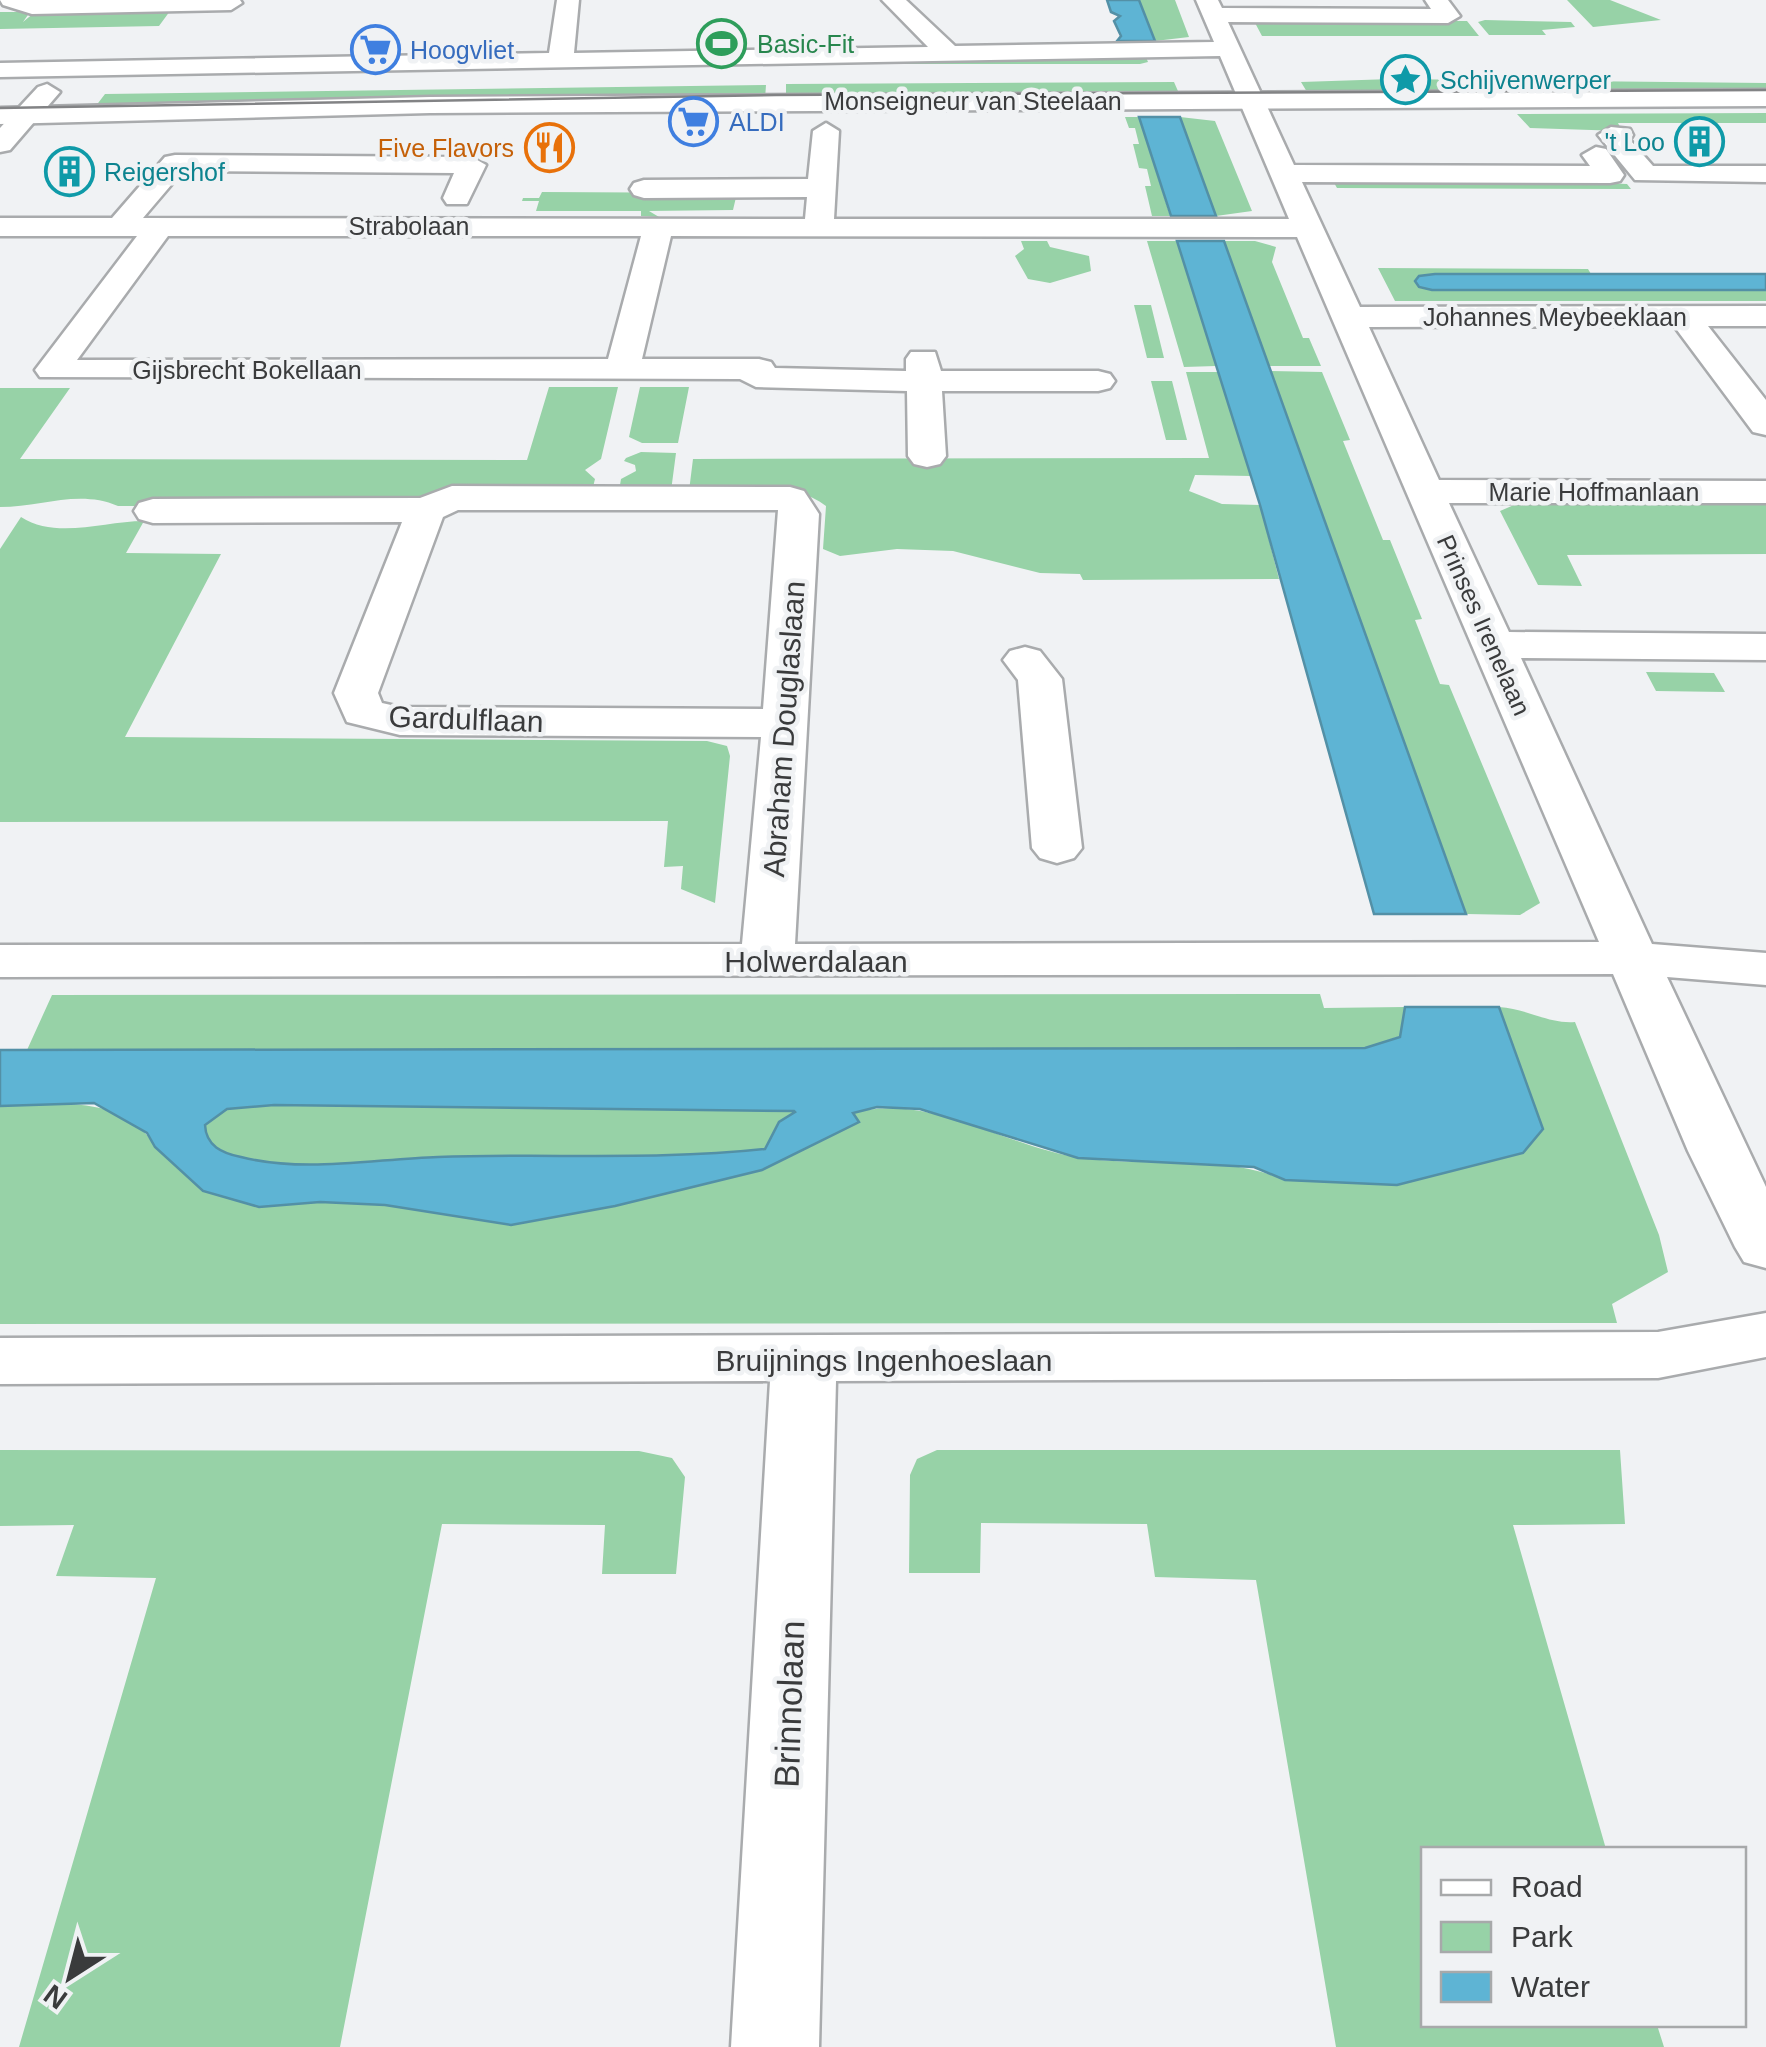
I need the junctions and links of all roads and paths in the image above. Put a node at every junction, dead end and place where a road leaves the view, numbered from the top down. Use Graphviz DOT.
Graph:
graph roads {
  1 [pos="11,0"];
  2 [pos="568,0"];
  3 [pos="894,0"];
  4 [pos="1436,0"];
  5 [pos="232,2"];
  6 [pos="1210,8"];
  7 [pos="1229,49"];
  8 [pos="946,51"];
  9 [pos="562,58"];
  10 [pos="194,66"];
  11 [pos="0,70"];
  12 [pos="1766,76"];
  13 [pos="1245,89"];
  14 [pos="47,92"];
  15 [pos="0,93"];
  16 [pos="1766,98"];
  17 [pos="0,116"];
  18 [pos="30,116"];
  19 [pos="826,131"];
  20 [pos="1620,135"];
  21 [pos="0,144"];
  22 [pos="1596,155"];
  23 [pos="1281,173"];
  24 [pos="1766,174"];
  25 [pos="821,188"];
  26 [pos="624,189"];
  27 [pos="457,198"];
  28 [pos="120,226"];
  29 [pos="160,226"];
  30 [pos="0,227"];
  31 [pos="658,227"];
  32 [pos="818,227"];
  33 [pos="1100,228"];
  34 [pos="1305,228"];
  35 [pos="1105,262"];
  36 [pos="1345,316"];
  37 [pos="1683,316"];
  38 [pos="1766,316"];
  39 [pos="623,369"];
  40 [pos="1089,369"];
  41 [pos="923,370"];
  42 [pos="1766,424"];
  43 [pos="927,456"];
  44 [pos="1423,491"];
  45 [pos="1766,492"];
  46 [pos="426,510"];
  47 [pos="153,511"];
  48 [pos="1494,644"];
  49 [pos="1766,647"];
  50 [pos="1025,660"];
  51 [pos="786,723"];
  52 [pos="1057,848"];
  53 [pos="1632,958"];
  54 [pos="0,961"];
  55 [pos="767,961"];
  56 [pos="1766,968"];
  57 [pos="1766,1247"];
  58 [pos="1766,1335"];
  59 [pos="0,1360"];
  60 [pos="804,1360"];
  61 [pos="775,2047"];
  1 -- 5 [label="street"];
  2 -- 9 [label="street"];
  3 -- 8 [label="street"];
  4 -- 6 [label="street"];
  5 -- 10 [label="street"];
  6 -- 7 [label="street, Prinses Irenelaan"];
  7 -- 8 [label="street, Monseigneur van Steelaan"];
  7 -- 13 [label="street, Prinses Irenelaan"];
  8 -- 9 [label="street, Monseigneur van Steelaan"];
  9 -- 10 [label="street, Monseigneur van Steelaan"];
  10 -- 11 [label="street, Monseigneur van Steelaan"];
  12 -- 13 [label="street, Monseigneur van Steelaan"];
  13 -- 14 [label="street, Monseigneur van Steelaan"];
  13 -- 16 [label="street, Monseigneur van Steelaan"];
  13 -- 18 [label="street, Monseigneur van Steelaan"];
  13 -- 23 [label="street, Prinses Irenelaan"];
  14 -- 15 [label="street, Monseigneur van Steelaan"];
  14 -- 18 [label="street"];
  17 -- 18 [label="street, Monseigneur van Steelaan"];
  18 -- 21 [label="street"];
  19 -- 25 [label="street"];
  20 -- 24 [label="street"];
  22 -- 23 [label="street"];
  23 -- 34 [label="street, Prinses Irenelaan"];
  25 -- 26 [label="street"];
  25 -- 32 [label="street"];
  27 -- 28 [label="street"];
  28 -- 29 [label="street, Strabolaan"];
  28 -- 30 [label="street, Strabolaan"];
  29 -- 31 [label="street, Strabolaan"];
  29 -- 39 [label="street, Gijsbrecht Bokellaan"];
  31 -- 32 [label="street, Strabolaan"];
  31 -- 39 [label="street"];
  32 -- 33 [label="street, Strabolaan"];
  33 -- 34 [label="street"];
  33 -- 35 [label="street"];
  34 -- 36 [label="street, Prinses Irenelaan"];
  36 -- 37 [label="street, Johannes Meybeeklaan"];
  36 -- 44 [label="street, Prinses Irenelaan"];
  37 -- 38 [label="street, Johannes Meybeeklaan"];
  37 -- 42 [label="street"];
  39 -- 41 [label="street"];
  40 -- 41 [label="street"];
  41 -- 43 [label="street"];
  44 -- 45 [label="street, Marie Hoffmanlaan"];
  44 -- 48 [label="street, Prinses Irenelaan"];
  46 -- 47 [label="street"];
  46 -- 51 [label="street, Abraham Douglaslaan"];
  46 -- 51 [label="street, Gardulflaan"];
  48 -- 49 [label="street"];
  48 -- 53 [label="street, Prinses Irenelaan"];
  50 -- 52 [label="street"];
  51 -- 55 [label="street, Abraham Douglaslaan"];
  53 -- 55 [label="street, Holwerdalaan"];
  53 -- 56 [label="street, Holwerdalaan"];
  53 -- 57 [label="street, Prinses Irenelaan"];
  54 -- 55 [label="street, Holwerdalaan"];
  58 -- 60 [label="street, Bruijnings Ingenhoeslaan"];
  59 -- 60 [label="street, Bruijnings Ingenhoeslaan"];
  60 -- 61 [label="street, Brinnolaan"];
}
